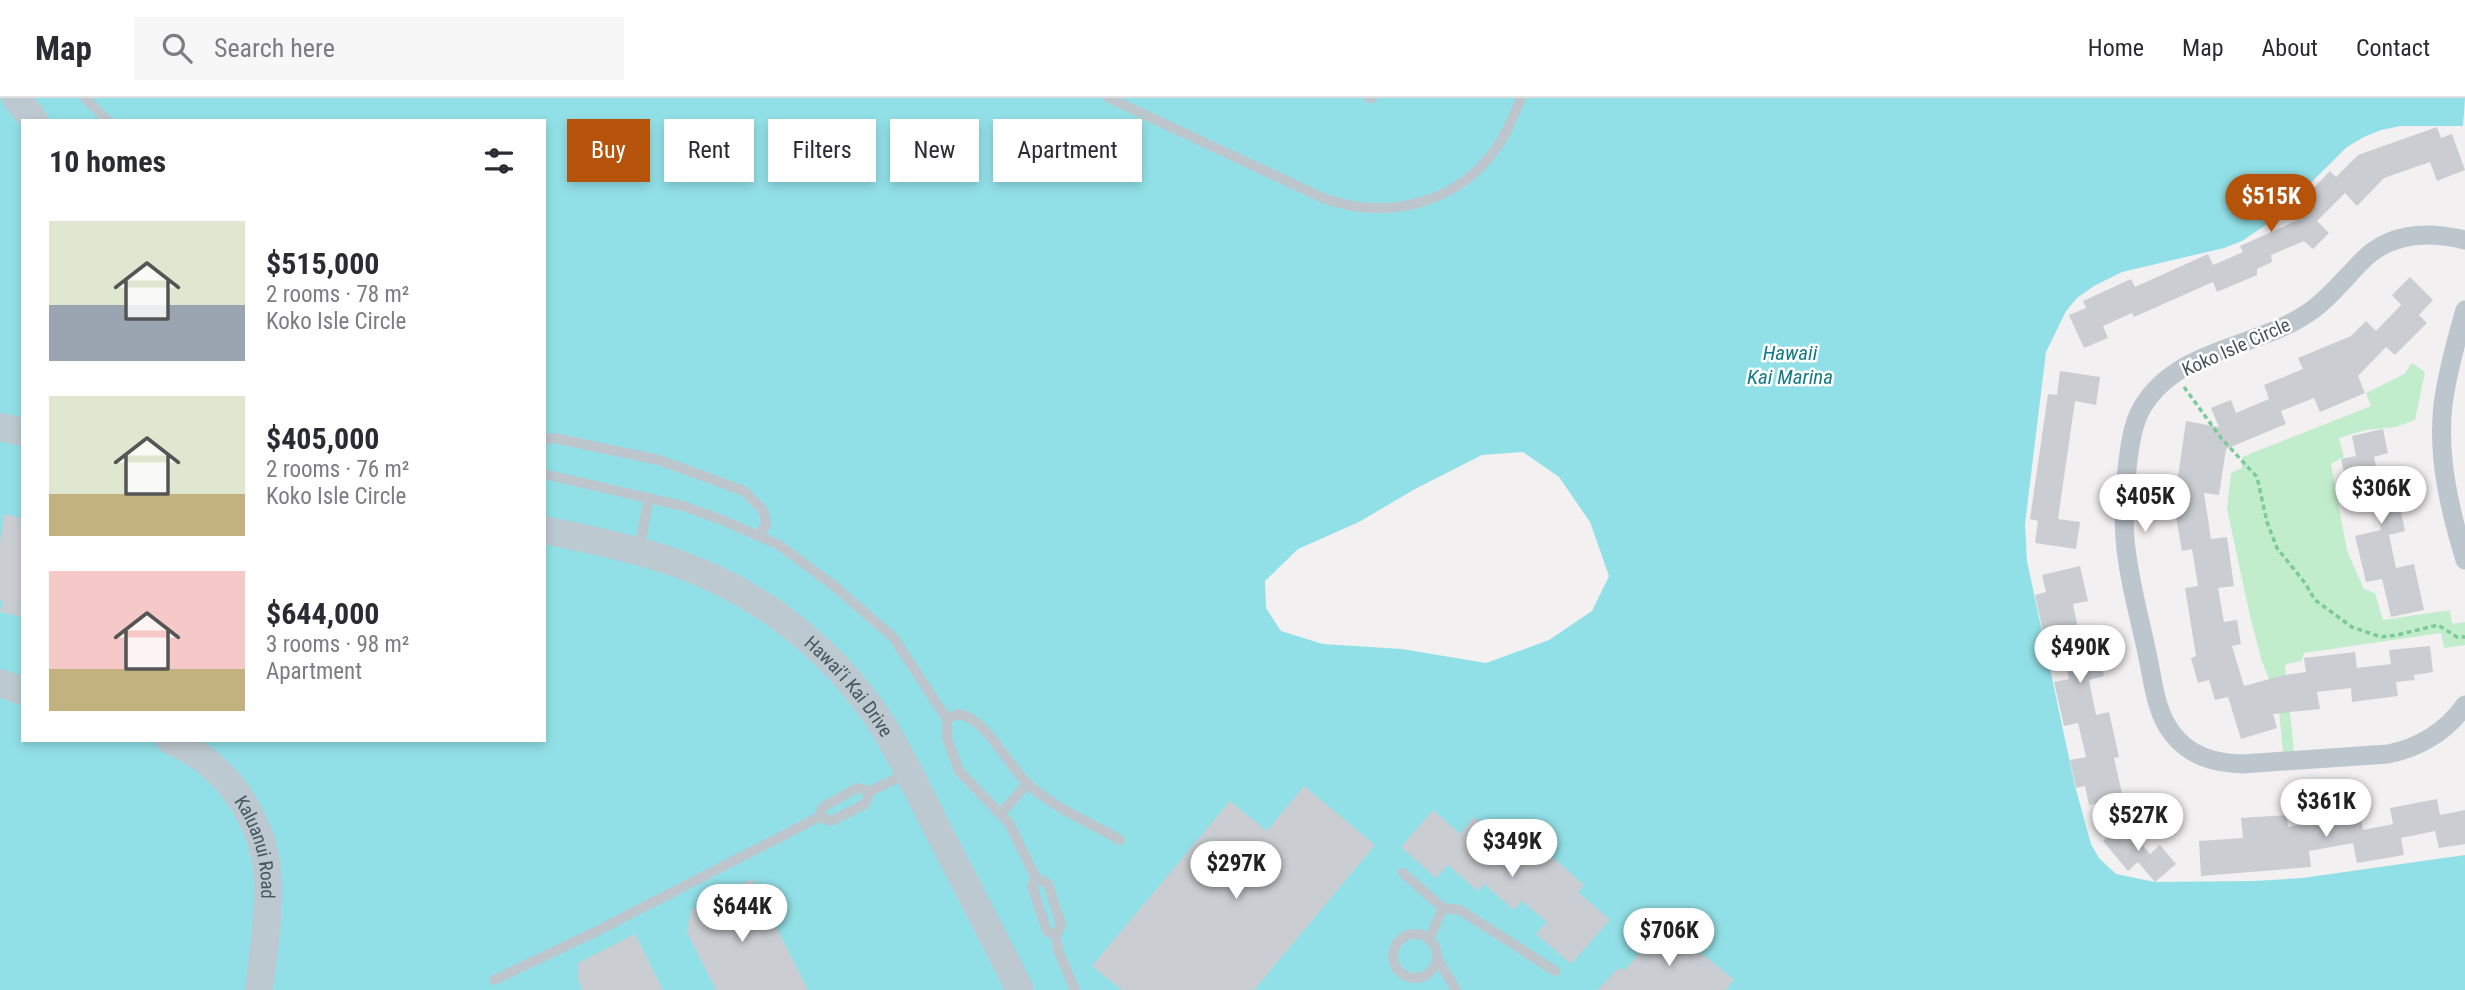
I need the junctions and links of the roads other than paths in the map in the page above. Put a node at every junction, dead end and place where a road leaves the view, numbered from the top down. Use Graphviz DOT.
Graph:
graph roads {
  1 [pos="16,98"];
  2 [pos="85,98"];
  3 [pos="1109,98"];
  4 [pos="1521,98"];
  5 [pos="33,119"];
  6 [pos="106,119"];
  7 [pos="2465,240"];
  8 [pos="2465,310"];
  9 [pos="0,427"];
  10 [pos="21,432"];
  11 [pos="546,439"];
  12 [pos="546,474"];
  13 [pos="649,498"];
  14 [pos="546,530"];
  15 [pos="758,536"];
  16 [pos="639,551"];
  17 [pos="2465,560"];
  18 [pos="0,683"];
  19 [pos="21,690"];
  20 [pos="2465,705"];
  21 [pos="947,719"];
  22 [pos="174,742"];
  23 [pos="909,773"];
  24 [pos="1028,783"];
  25 [pos="870,791"];
  26 [pos="1001,813"];
  27 [pos="819,817"];
  28 [pos="1120,840"];
  29 [pos="1403,873"];
  30 [pos="1036,878"];
  31 [pos="1443,908"];
  32 [pos="1055,936"];
  33 [pos="1429,939"];
  34 [pos="1437,958"];
  35 [pos="1005,960"];
  36 [pos="1555,971"];
  37 [pos="494,980"];
  38 [pos="259,990"];
  39 [pos="1013,990"];
  40 [pos="1020,990"];
  41 [pos="1075,990"];
  42 [pos="1456,990"];
  1 -- 5 [label="main road"];
  2 -- 6 [label="lane"];
  3 -- 4 [label="lane"];
  7 -- 20 [label="street, Koko Isle Circle"];
  8 -- 17 [label="street"];
  9 -- 10 [label="main road"];
  11 -- 15 [label="lane"];
  12 -- 13 [label="lane"];
  13 -- 15 [label="lane"];
  13 -- 16 [label="lane"];
  14 -- 16 [label="main road, Hawai’i Kai Drive"];
  15 -- 21 [label="lane"];
  16 -- 23 [label="main road, Hawai’i Kai Drive"];
  18 -- 19 [label="main road"];
  21 -- 24 [label="lane"];
  21 -- 26 [label="lane"];
  22 -- 38 [label="main road, Kaluanui Road"];
  23 -- 25 [label="lane"];
  23 -- 35 [label="main road, Hawai’i Kai Drive"];
  24 -- 26 [label="lane"];
  24 -- 28 [label="lane"];
  25 -- 27 [label="lane"];
  25 -- 27 [label="lane"];
  26 -- 30 [label="lane"];
  27 -- 37 [label="lane"];
  29 -- 31 [label="lane"];
  30 -- 32 [label="lane"];
  30 -- 32 [label="lane"];
  31 -- 33 [label="lane"];
  31 -- 36 [label="lane"];
  32 -- 41 [label="lane"];
  33 -- 34 [label="lane"];
  33 -- 34 [label="lane"];
  34 -- 42 [label="lane"];
  35 -- 39 [label="main road"];
  35 -- 40 [label="main road, Hawai’i Kai Drive"];
}
